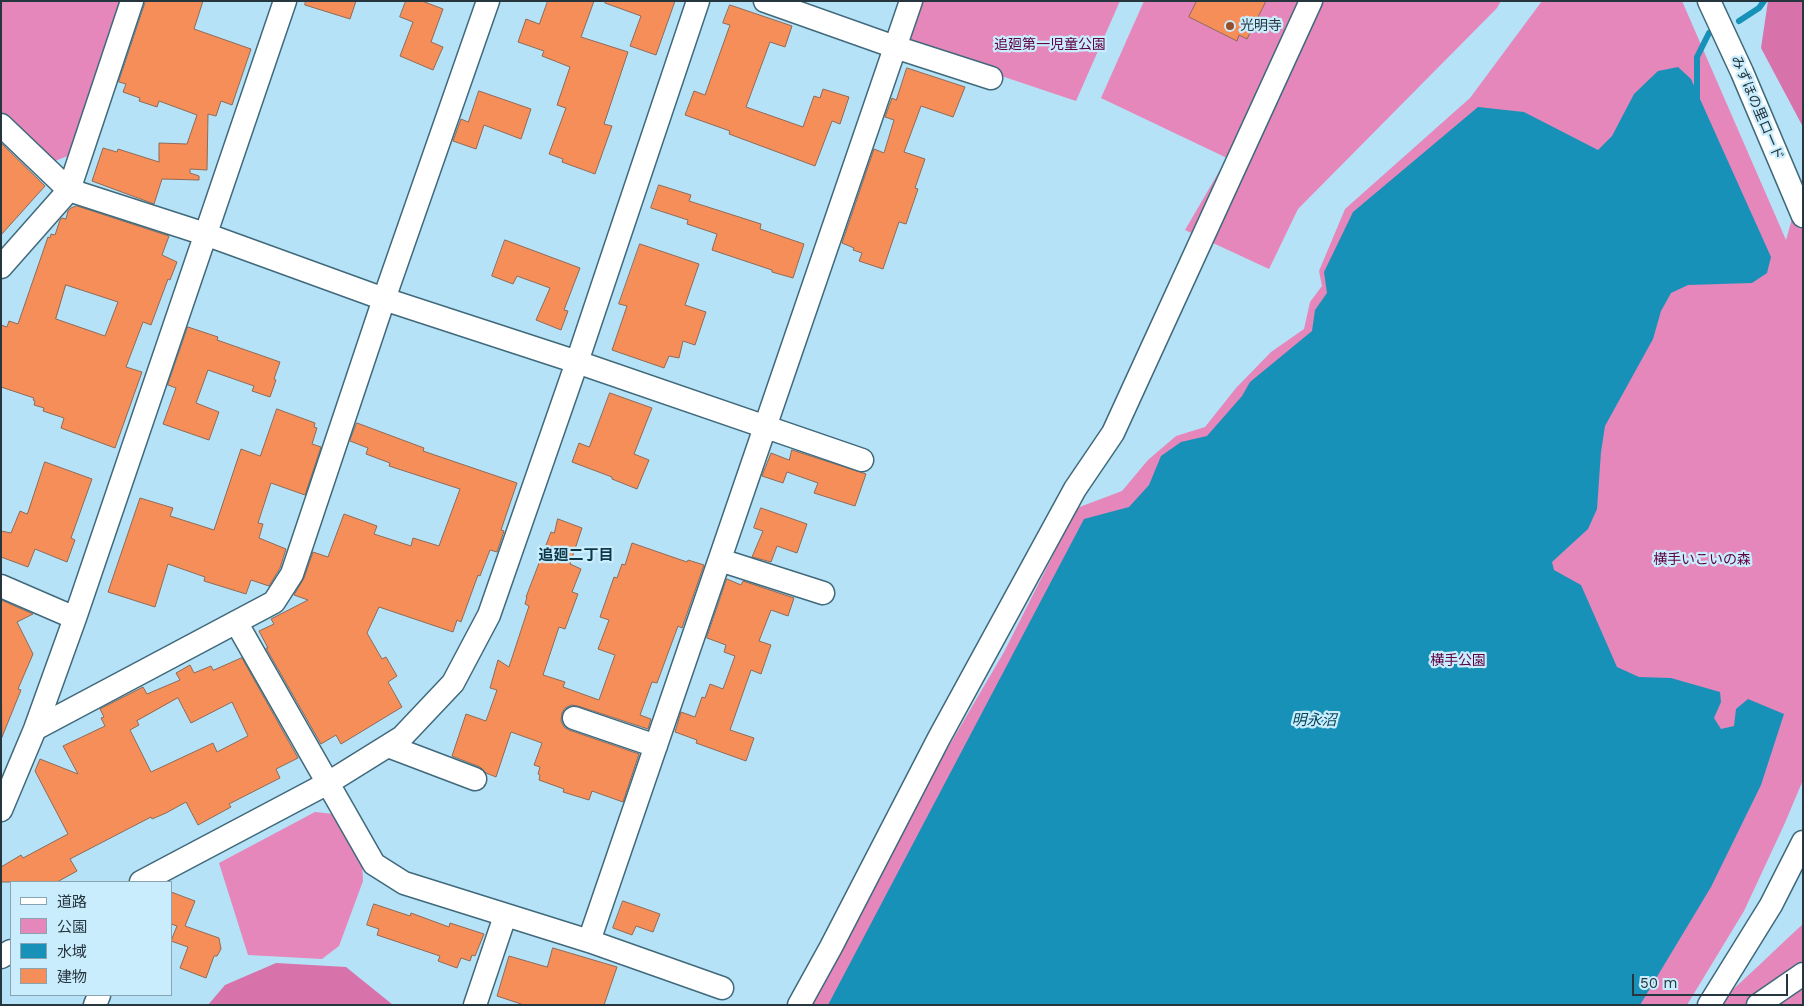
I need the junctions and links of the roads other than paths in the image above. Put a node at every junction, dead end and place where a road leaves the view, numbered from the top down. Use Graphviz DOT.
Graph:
graph roads {
  1 [pos="132,1"];
  2 [pos="285,1"];
  3 [pos="488,1"];
  4 [pos="698,1"];
  5 [pos="765,1"];
  6 [pos="911,1"];
  7 [pos="1311,1"];
  8 [pos="1709,1"];
  9 [pos="895,47"];
  10 [pos="991,78"];
  11 [pos="1,125"];
  12 [pos="69,190"];
  13 [pos="1803,216"];
  14 [pos="205,234"];
  15 [pos="1,267"];
  16 [pos="384,299"];
  17 [pos="576,362"];
  18 [pos="766,426"];
  19 [pos="862,460"];
  20 [pos="720,560"];
  21 [pos="1,586"];
  22 [pos="823,593"];
  23 [pos="75,618"];
  24 [pos="236,622"];
  25 [pos="574,718"];
  26 [pos="35,729"];
  27 [pos="388,746"];
  28 [pos="656,746"];
  29 [pos="475,779"];
  30 [pos="328,783"];
  31 [pos="1,810"];
  32 [pos="1803,842"];
  33 [pos="146,881"];
  34 [pos="505,916"];
  35 [pos="589,941"];
  36 [pos="1803,974"];
  37 [pos="722,988"];
  38 [pos="474,1005"];
  39 [pos="799,1005"];
  40 [pos="1709,1005"];
  41 [pos="1758,1005"];
  1 -- 12 [label="street"];
  2 -- 14 [label="street"];
  3 -- 16 [label="street"];
  4 -- 17 [label="street"];
  5 -- 9 [label="street"];
  6 -- 9 [label="street"];
  7 -- 39 [label="street"];
  8 -- 13 [label="street, みずほの里ロード"];
  9 -- 10 [label="street"];
  9 -- 18 [label="street"];
  11 -- 12 [label="street"];
  12 -- 14 [label="street"];
  12 -- 15 [label="street"];
  14 -- 16 [label="street"];
  14 -- 23 [label="street"];
  16 -- 17 [label="street"];
  16 -- 24 [label="street"];
  17 -- 18 [label="street"];
  17 -- 27 [label="street"];
  18 -- 19 [label="street"];
  18 -- 20 [label="street"];
  20 -- 22 [label="street"];
  20 -- 28 [label="street"];
  21 -- 23 [label="street"];
  23 -- 26 [label="street"];
  24 -- 26 [label="street"];
  24 -- 30 [label="street"];
  25 -- 28 [label="street"];
  26 -- 31 [label="street"];
  27 -- 29 [label="street"];
  27 -- 30 [label="street"];
  28 -- 35 [label="street"];
  30 -- 33 [label="street"];
  30 -- 34 [label="street"];
  32 -- 40 [label="street"];
  34 -- 35 [label="street"];
  34 -- 38 [label="street"];
  35 -- 37 [label="street"];
  36 -- 41 [label="street"];
}
